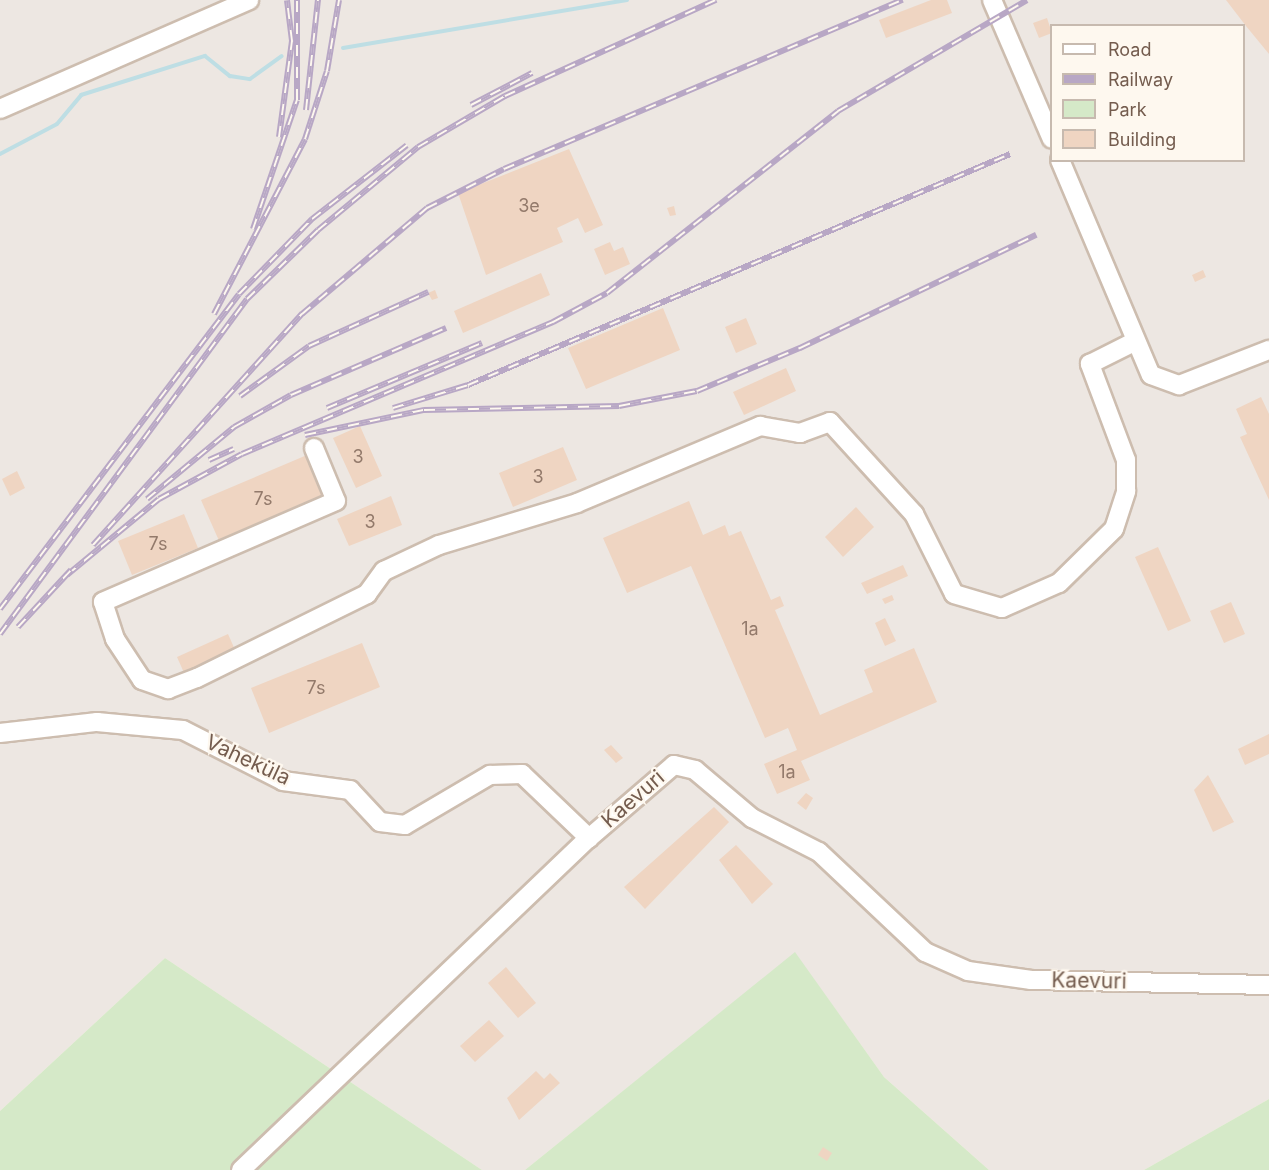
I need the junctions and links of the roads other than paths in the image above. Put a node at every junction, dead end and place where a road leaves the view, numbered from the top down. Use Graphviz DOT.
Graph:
graph roads {
  1 [pos="249,0"];
  2 [pos="992,0"];
  3 [pos="0,109"];
  4 [pos="1050,134"];
  5 [pos="1061,162"];
  6 [pos="1136,341"];
  7 [pos="1269,350"];
  8 [pos="314,448"];
  9 [pos="0,733"];
  10 [pos="589,838"];
  11 [pos="1269,985"];
  12 [pos="241,1170"];
  1 -- 3 [label="street"];
  2 -- 4 [label="street"];
  5 -- 6 [label="street"];
  6 -- 7 [label="street"];
  6 -- 8 [label="street"];
  9 -- 10 [label="street, Vaheküla"];
  10 -- 11 [label="street, Kaevuri"];
  10 -- 12 [label="street, Kaevuri"];
}
